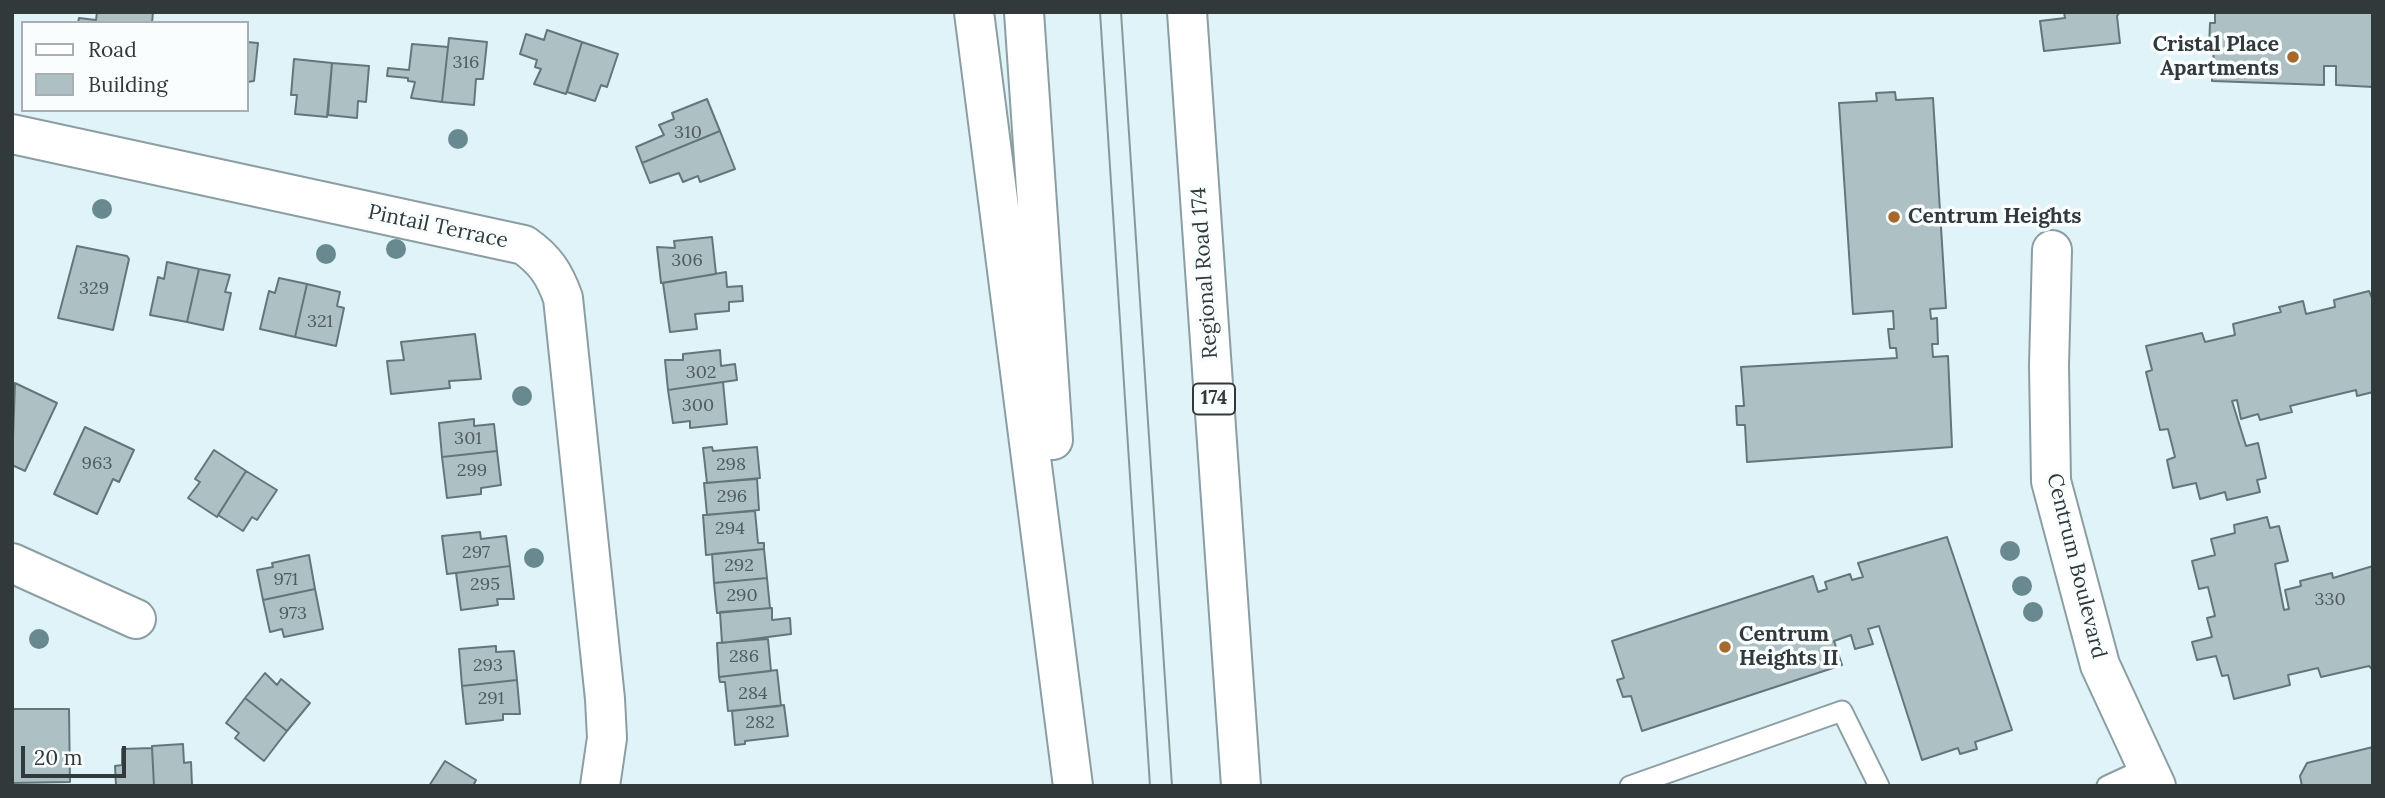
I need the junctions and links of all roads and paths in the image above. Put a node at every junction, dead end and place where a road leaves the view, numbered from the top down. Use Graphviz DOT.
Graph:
graph roads {
  1 [pos="974,12"];
  2 [pos="1024,12"];
  3 [pos="1187,12"];
  4 [pos="12,134"];
  5 [pos="2052,250"];
  6 [pos="12,563"];
  7 [pos="136,619"];
  8 [pos="2152,776"];
  9 [pos="600,786"];
  10 [pos="1075,786"];
  11 [pos="1241,786"];
  12 [pos="1630,786"];
  13 [pos="1879,786"];
  14 [pos="2107,786"];
  1 -- 10 [label="main road"];
  2 -- 10 [label="main road"];
  3 -- 11 [label="main road, Regional Road 174 / 174"];
  4 -- 9 [label="main road, Pintail Terrace"];
  5 -- 8 [label="main road, Centrum Boulevard"];
  6 -- 7 [label="main road"];
  8 -- 14 [label="lane"];
  12 -- 13 [label="lane"];
}
